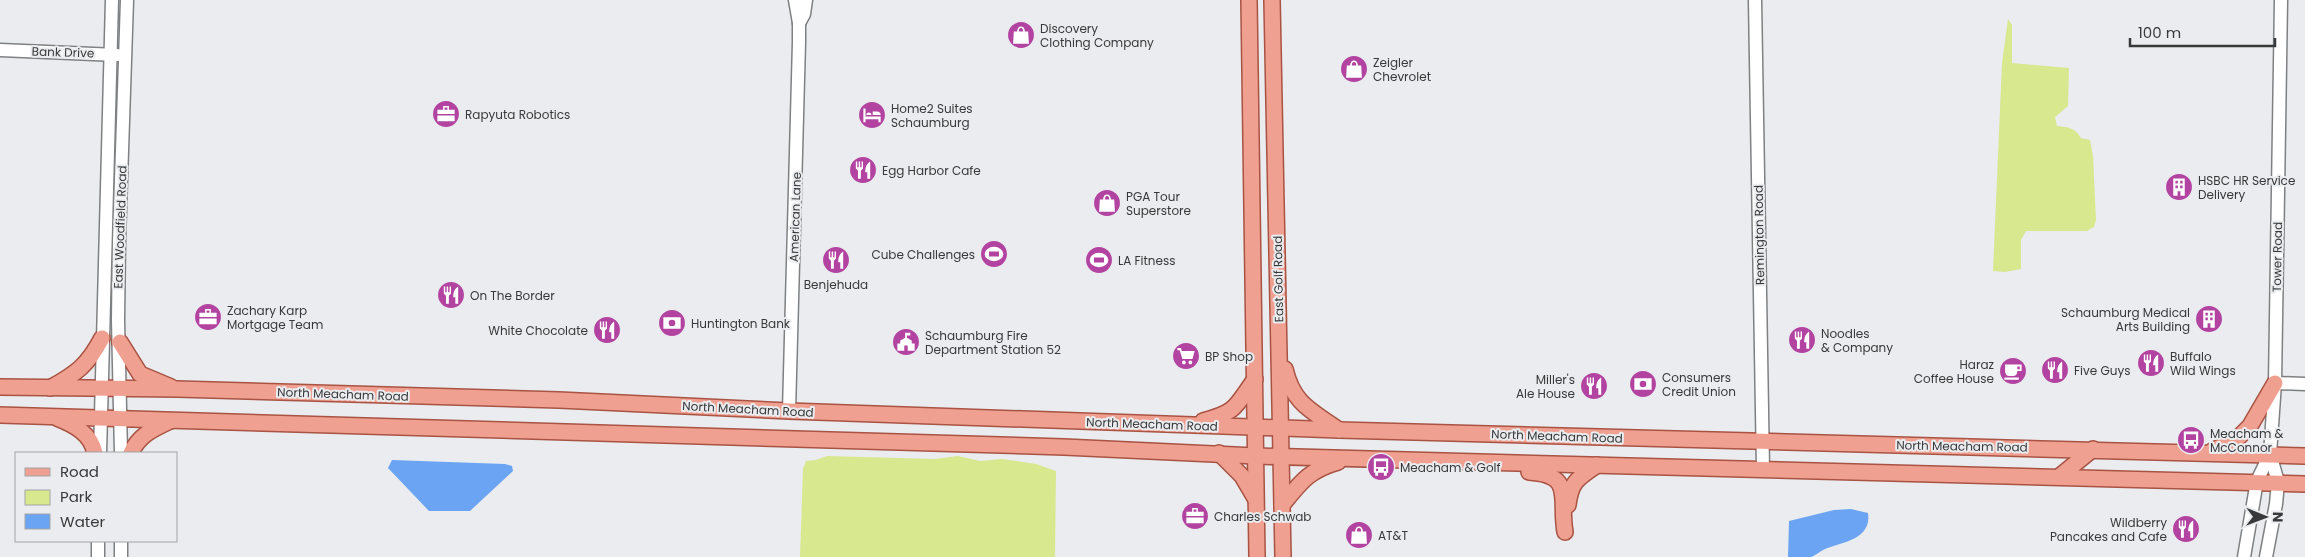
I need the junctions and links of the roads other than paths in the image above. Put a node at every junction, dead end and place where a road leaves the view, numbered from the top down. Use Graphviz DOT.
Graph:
graph roads {
  1 [pos="112,0"];
  2 [pos="127,0"];
  3 [pos="795,0"];
  4 [pos="806,0"];
  5 [pos="1249,0"];
  6 [pos="1272,0"];
  7 [pos="1755,0"];
  8 [pos="2281,0"];
  9 [pos="799,23"];
  10 [pos="0,50"];
  11 [pos="111,54"];
  12 [pos="125,56"];
  13 [pos="102,338"];
  14 [pos="1279,339"];
  15 [pos="120,342"];
  16 [pos="1255,379"];
  17 [pos="2275,383"];
  18 [pos="2305,384"];
  19 [pos="0,387"];
  20 [pos="48,389"];
  21 [pos="177,389"];
  22 [pos="102,390"];
  23 [pos="121,390"];
  24 [pos="789,412"];
  25 [pos="0,415"];
  26 [pos="53,417"];
  27 [pos="101,417"];
  28 [pos="121,417"];
  29 [pos="174,419"];
  30 [pos="1187,425"];
  31 [pos="1256,428"];
  32 [pos="1280,428"];
  33 [pos="1340,430"];
  34 [pos="1762,443"];
  35 [pos="2093,449"];
  36 [pos="95,452"];
  37 [pos="100,452"];
  38 [pos="121,452"];
  39 [pos="131,452"];
  40 [pos="2210,452"];
  41 [pos="1219,453"];
  42 [pos="2270,454"];
  43 [pos="1256,456"];
  44 [pos="1281,456"];
  45 [pos="2305,456"];
  46 [pos="1350,458"];
  47 [pos="1442,461"];
  48 [pos="1597,465"];
  49 [pos="1763,469"];
  50 [pos="2060,476"];
  51 [pos="2257,482"];
  52 [pos="2278,482"];
  53 [pos="2305,484"];
  54 [pos="1256,501"];
  55 [pos="1282,505"];
  56 [pos="98,542"];
  57 [pos="121,542"];
  58 [pos="98,557"];
  59 [pos="121,557"];
  60 [pos="1257,557"];
  61 [pos="1283,557"];
  62 [pos="2244,557"];
  63 [pos="2266,557"];
  1 -- 11 [label="street, East Woodfield Road"];
  2 -- 12 [label="street, East Woodfield Road"];
  3 -- 9 [label="street, American Lane"];
  4 -- 9 [label="street, American Lane"];
  5 -- 16 [label="main road, East Golf Road"];
  6 -- 14 [label="main road, East Golf Road"];
  7 -- 34 [label="street, Remington Road"];
  8 -- 17 [label="street, Tower Road"];
  9 -- 24 [label="street, American Lane"];
  10 -- 11 [label="street, Bank Drive"];
  11 -- 12 [label="street, Bank Drive"];
  11 -- 13 [label="street, East Woodfield Road"];
  12 -- 15 [label="street, East Woodfield Road"];
  13 -- 20 [label="main road"];
  13 -- 22 [label="street, East Woodfield Road"];
  14 -- 32 [label="main road, East Golf Road"];
  14 -- 33 [label="main road"];
  15 -- 21 [label="main road"];
  15 -- 23 [label="street, East Woodfield Road"];
  16 -- 30 [label="main road"];
  16 -- 31 [label="main road, East Golf Road"];
  17 -- 18 [label="street"];
  17 -- 40 [label="main road"];
  17 -- 42 [label="street, Tower Road"];
  19 -- 20 [label="main road, North Meacham Road"];
  20 -- 22 [label="main road, North Meacham Road"];
  21 -- 23 [label="main road, North Meacham Road"];
  21 -- 24 [label="main road, North Meacham Road"];
  22 -- 23 [label="main road, North Meacham Road"];
  22 -- 27 [label="street, East Woodfield Road"];
  23 -- 28 [label="street, East Woodfield Road"];
  24 -- 30 [label="main road, North Meacham Road"];
  25 -- 26 [label="main road, North Meacham Road"];
  26 -- 27 [label="main road, North Meacham Road"];
  26 -- 36 [label="main road"];
  27 -- 28 [label="main road, North Meacham Road"];
  27 -- 37 [label="street, East Woodfield Road"];
  28 -- 29 [label="main road, North Meacham Road"];
  28 -- 38 [label="street, East Woodfield Road"];
  29 -- 39 [label="main road"];
  29 -- 41 [label="main road, North Meacham Road"];
  30 -- 31 [label="main road, North Meacham Road"];
  31 -- 32 [label="main road, North Meacham Road"];
  31 -- 43 [label="main road, East Golf Road"];
  32 -- 33 [label="main road, North Meacham Road"];
  32 -- 44 [label="main road, East Golf Road"];
  33 -- 34 [label="main road, North Meacham Road"];
  34 -- 35 [label="main road, North Meacham Road"];
  34 -- 49 [label="street, Remington Road"];
  35 -- 40 [label="main road, North Meacham Road"];
  35 -- 50 [label="main road"];
  40 -- 42 [label="main road, North Meacham Road"];
  41 -- 43 [label="main road, North Meacham Road"];
  41 -- 54 [label="main road"];
  42 -- 45 [label="main road, North Meacham Road"];
  42 -- 51 [label="street"];
  42 -- 52 [label="street"];
  43 -- 44 [label="main road, North Meacham Road"];
  43 -- 54 [label="main road, East Golf Road"];
  44 -- 46 [label="main road, North Meacham Road"];
  44 -- 55 [label="main road, East Golf Road"];
  46 -- 47 [label="main road, North Meacham Road"];
  46 -- 55 [label="main road"];
  47 -- 48 [label="main road, North Meacham Road"];
  47 -- 48 [label="main road"];
  48 -- 49 [label="main road, North Meacham Road"];
  49 -- 50 [label="main road, North Meacham Road"];
  50 -- 51 [label="main road, North Meacham Road"];
  51 -- 52 [label="main road, North Meacham Road"];
  51 -- 62 [label="street"];
  52 -- 53 [label="main road, North Meacham Road"];
  52 -- 63 [label="street"];
  54 -- 60 [label="main road, East Golf Road"];
  55 -- 61 [label="main road, East Golf Road"];
  56 -- 58 [label="street"];
  57 -- 59 [label="street"];
}
